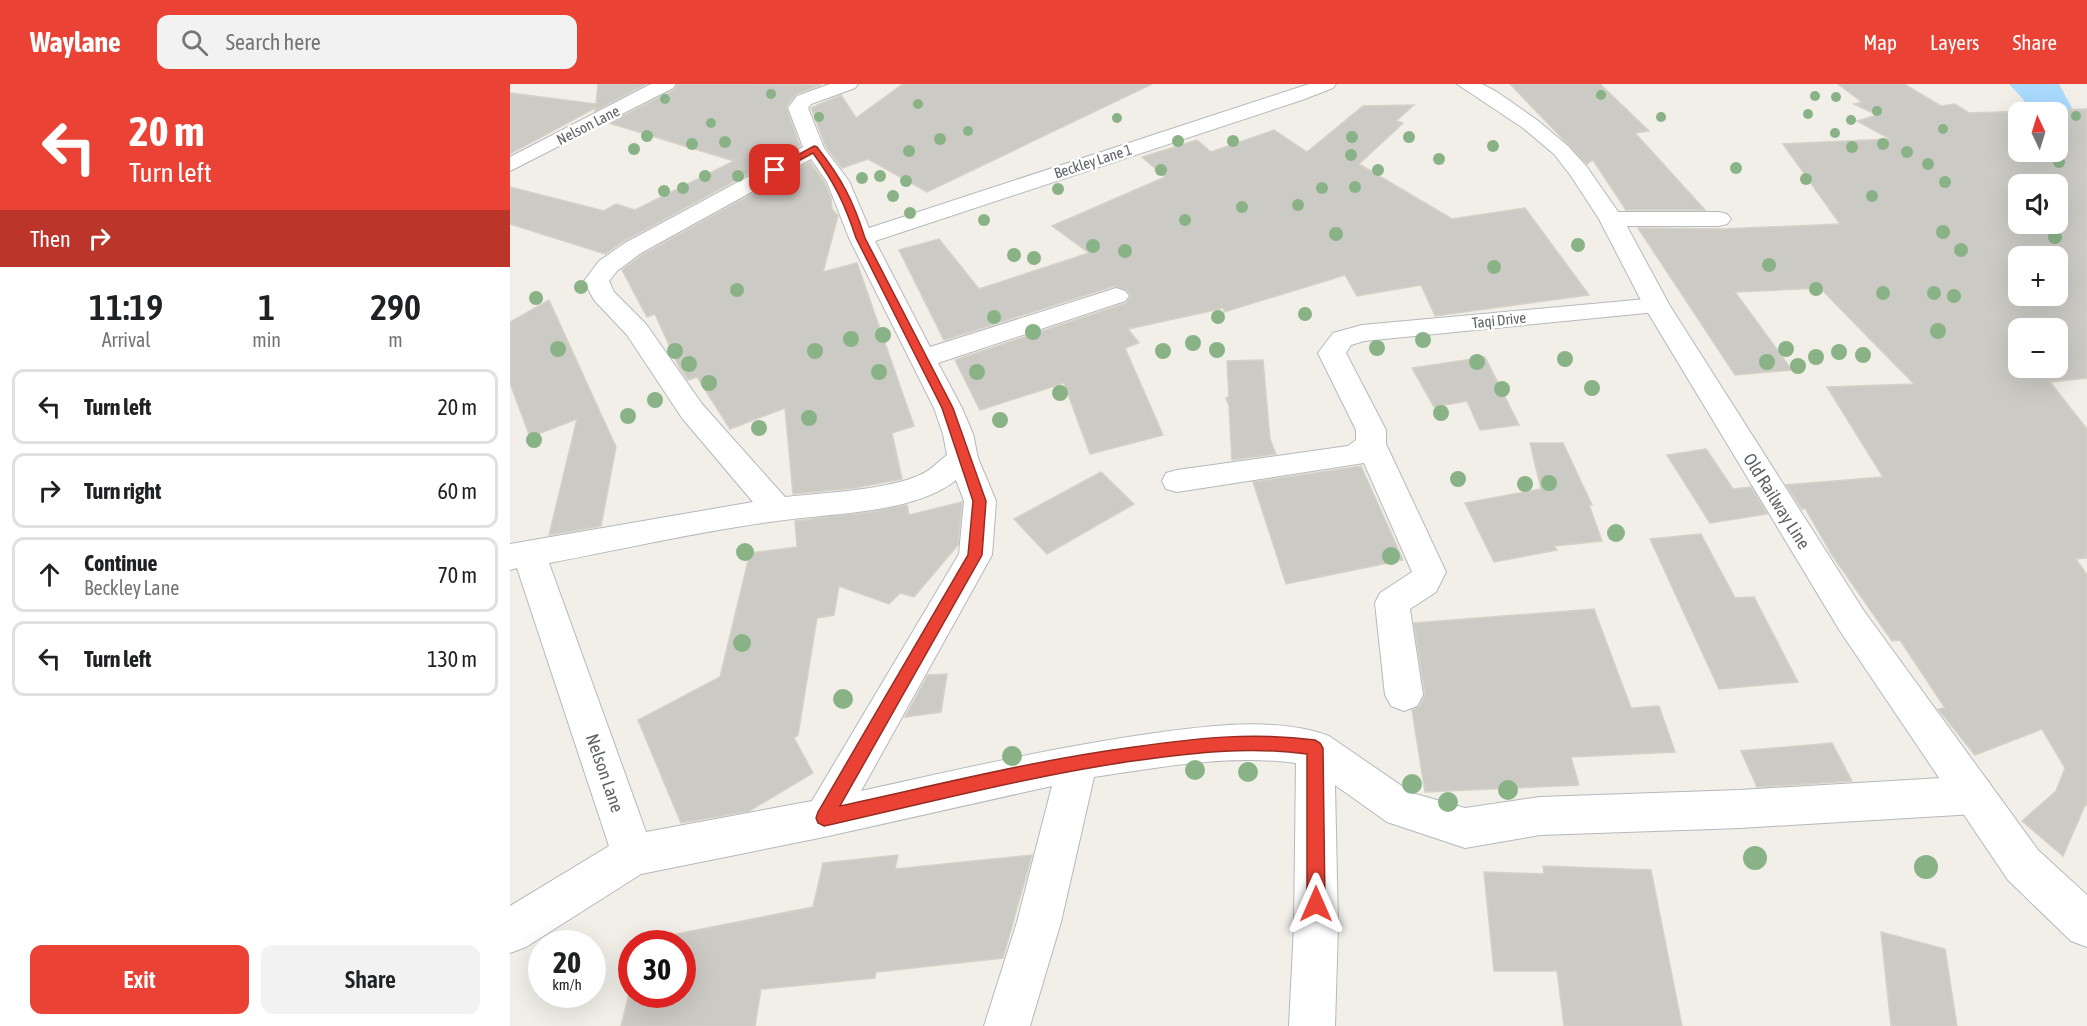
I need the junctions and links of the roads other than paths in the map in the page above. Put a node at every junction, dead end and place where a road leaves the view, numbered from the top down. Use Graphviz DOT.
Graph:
graph roads {
  1 [pos="666,84"];
  2 [pos="848,84"];
  3 [pos="1326,84"];
  4 [pos="1467,84"];
  5 [pos="814,149"];
  6 [pos="510,165"];
  7 [pos="1611,219"];
  8 [pos="1719,219"];
  9 [pos="861,238"];
  10 [pos="1116,296"];
  11 [pos="1657,306"];
  12 [pos="921,359"];
  13 [pos="1371,444"];
  14 [pos="963,458"];
  15 [pos="1177,481"];
  16 [pos="777,509"];
  17 [pos="519,555"];
  18 [pos="1404,695"];
  19 [pos="1315,748"];
  20 [pos="1078,762"];
  21 [pos="1975,795"];
  22 [pos="824,818"];
  23 [pos="633,855"];
  24 [pos="2087,925"];
  25 [pos="510,931"];
  26 [pos="1006,1026"];
  27 [pos="1312,1026"];
  1 -- 6 [label="street, Nelson Lane"];
  2 -- 5 [label="street"];
  3 -- 9 [label="street, Beckley Lane 1"];
  4 -- 7 [label="street, Old Railway Line"];
  5 -- 9 [label="street"];
  5 -- 16 [label="street"];
  7 -- 8 [label="street"];
  7 -- 11 [label="street, Old Railway Line"];
  9 -- 12 [label="street"];
  10 -- 12 [label="street"];
  11 -- 13 [label="street, Taqi Drive"];
  11 -- 21 [label="street, Old Railway Line"];
  12 -- 14 [label="street"];
  13 -- 15 [label="street"];
  13 -- 18 [label="street"];
  14 -- 16 [label="street"];
  14 -- 22 [label="street"];
  16 -- 17 [label="street"];
  17 -- 23 [label="street, Nelson Lane"];
  19 -- 20 [label="street"];
  19 -- 21 [label="street"];
  19 -- 27 [label="street"];
  20 -- 22 [label="street"];
  20 -- 26 [label="street"];
  21 -- 24 [label="street, Old Railway Line"];
  22 -- 23 [label="street"];
  23 -- 25 [label="street"];
}
